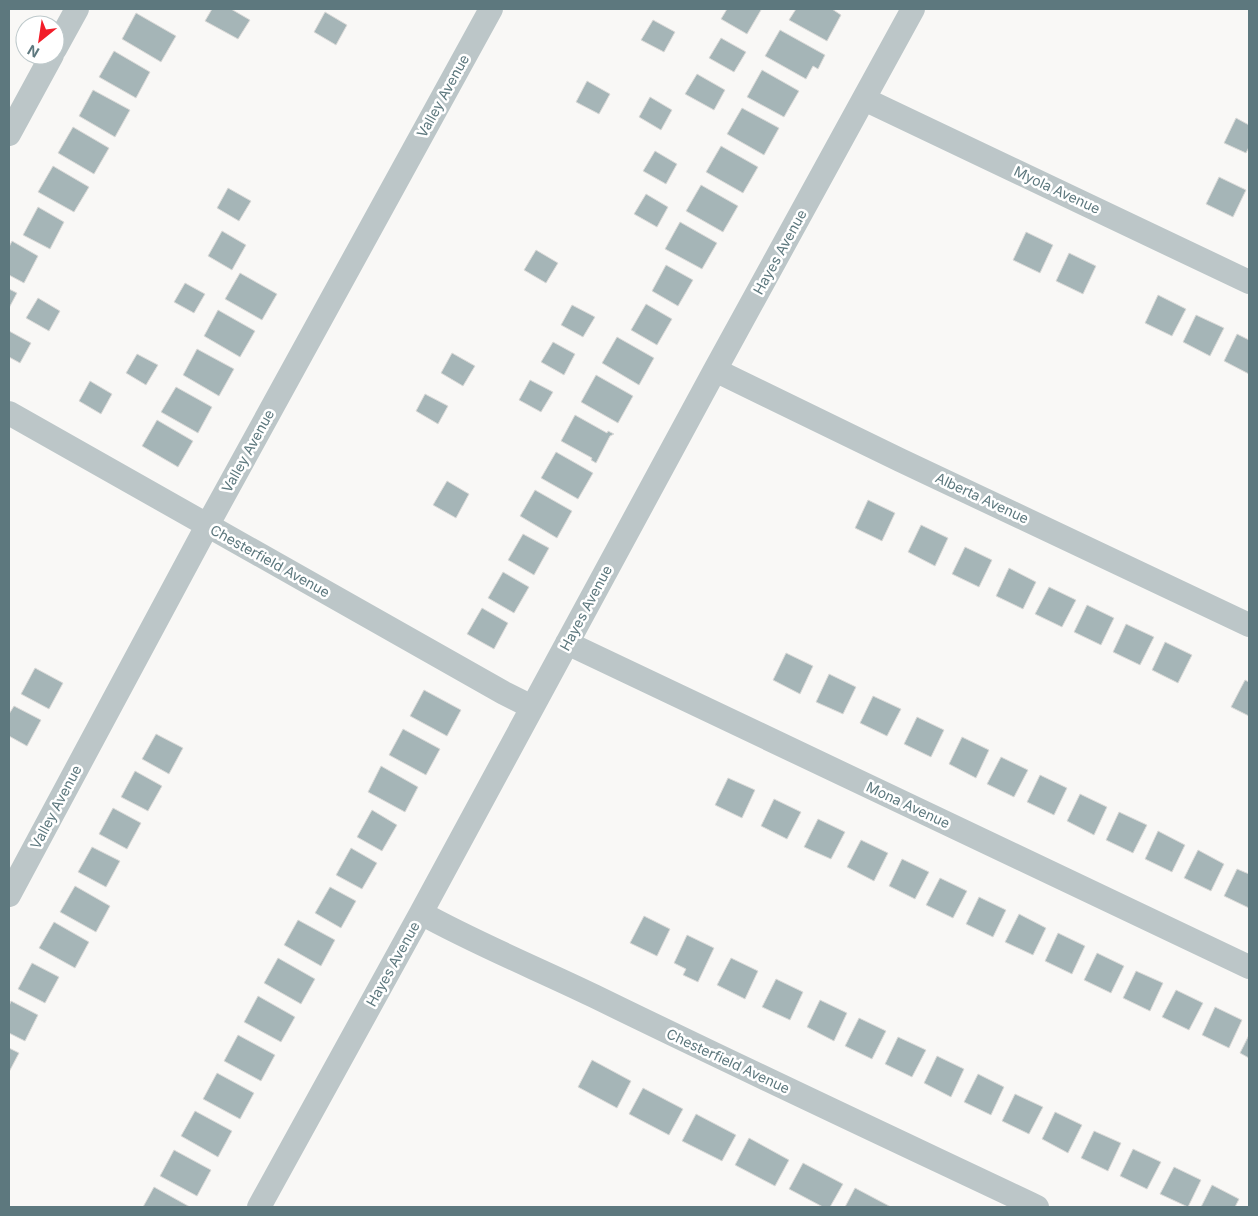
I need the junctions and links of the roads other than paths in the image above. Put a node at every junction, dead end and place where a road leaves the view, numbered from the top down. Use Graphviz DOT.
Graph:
graph roads {
  1 [pos="77,9"];
  2 [pos="491,9"];
  3 [pos="913,9"];
  4 [pos="65,31"];
  5 [pos="47,65"];
  6 [pos="864,100"];
  7 [pos="9,134"];
  8 [pos="1249,282"];
  9 [pos="715,370"];
  10 [pos="9,413"];
  11 [pos="207,526"];
  12 [pos="1249,625"];
  13 [pos="567,643"];
  14 [pos="532,707"];
  15 [pos="9,895"];
  16 [pos="420,913"];
  17 [pos="1249,967"];
  18 [pos="259,1207"];
  19 [pos="1037,1207"];
  1 -- 4 [label="street"];
  2 -- 11 [label="street, Valley Avenue"];
  3 -- 6 [label="street, Hayes Avenue"];
  5 -- 7 [label="street"];
  6 -- 8 [label="street, Myola Avenue"];
  6 -- 9 [label="street, Hayes Avenue"];
  9 -- 12 [label="street, Alberta Avenue"];
  9 -- 13 [label="street, Hayes Avenue"];
  10 -- 11 [label="street, Chesterfield Avenue"];
  11 -- 14 [label="street, Chesterfield Avenue"];
  11 -- 15 [label="street, Valley Avenue"];
  13 -- 14 [label="street, Hayes Avenue"];
  13 -- 17 [label="street, Mona Avenue"];
  14 -- 16 [label="street, Hayes Avenue"];
  16 -- 18 [label="street, Hayes Avenue"];
  16 -- 19 [label="street, Chesterfield Avenue"];
}
